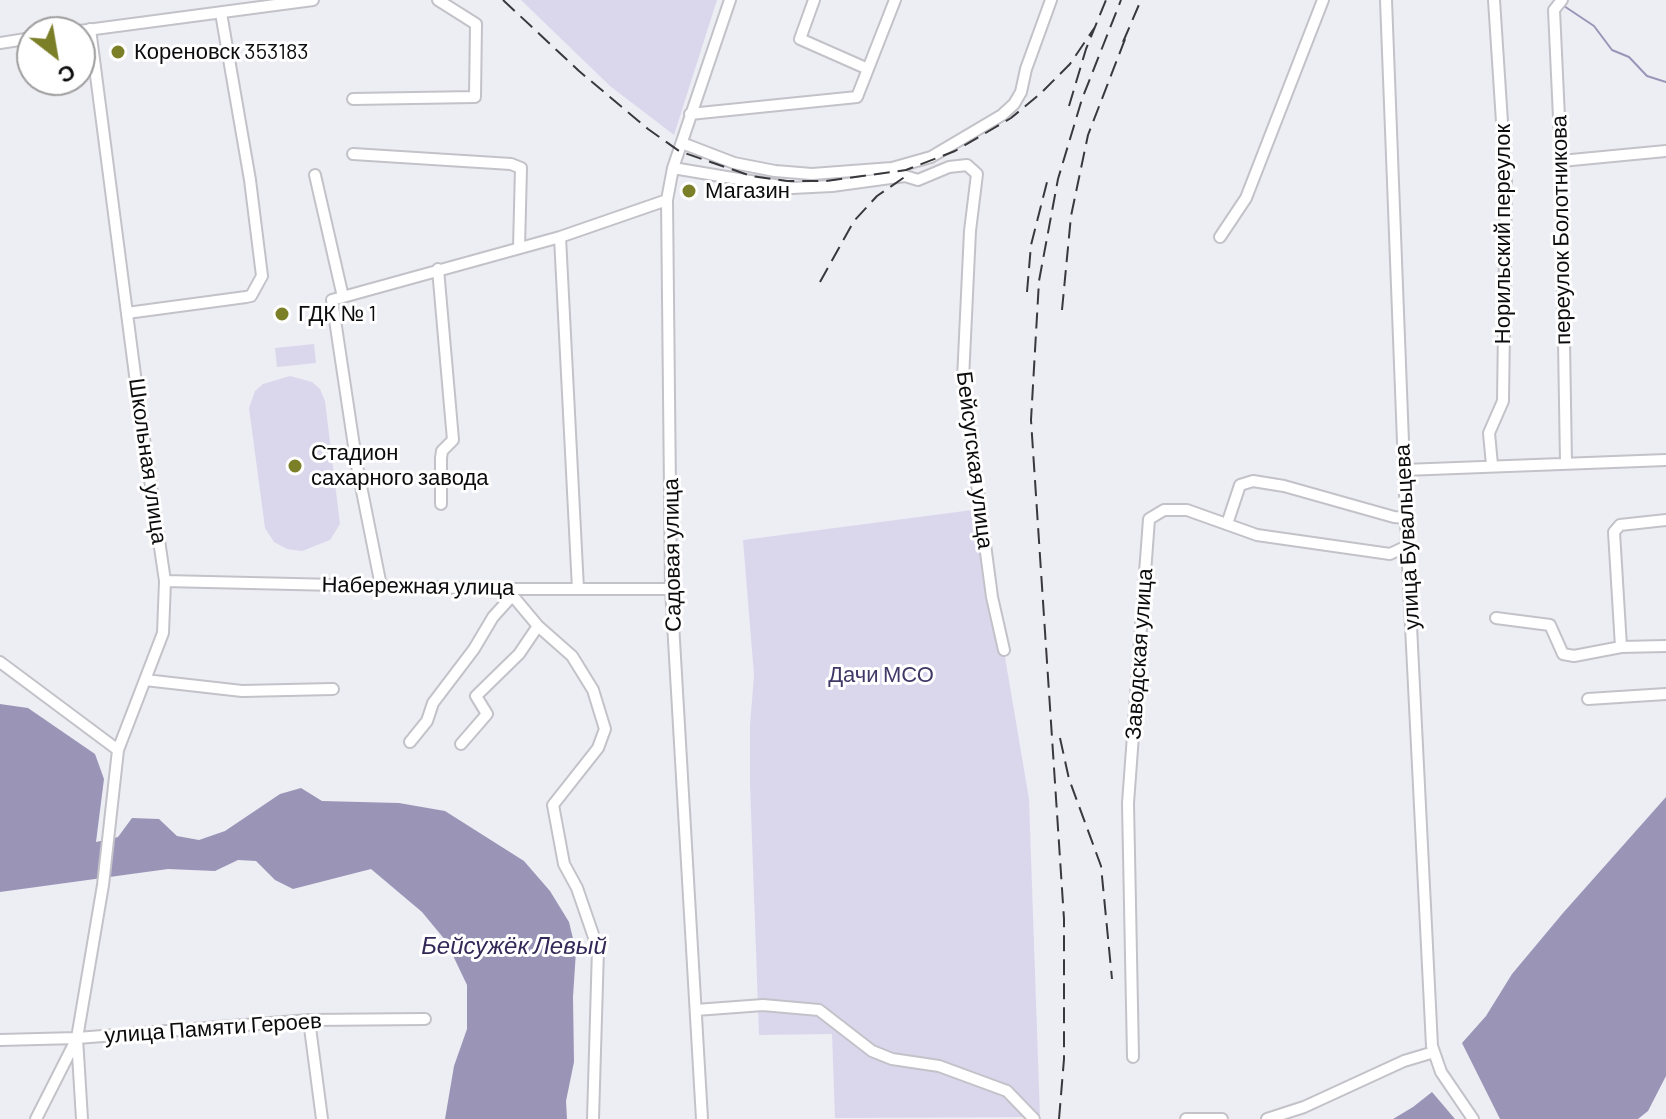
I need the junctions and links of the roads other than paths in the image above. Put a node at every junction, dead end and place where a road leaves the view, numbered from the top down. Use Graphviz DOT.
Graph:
graph roads {
  1 [pos="313,0"];
  2 [pos="438,0"];
  3 [pos="730,0"];
  4 [pos="814,0"];
  5 [pos="895,0"];
  6 [pos="1051,0"];
  7 [pos="1323,0"];
  8 [pos="1386,0"];
  9 [pos="1494,0"];
  10 [pos="1562,0"];
  11 [pos="221,13"];
  12 [pos="96,28"];
  13 [pos="868,69"];
  14 [pos="96,75"];
  15 [pos="353,99"];
  16 [pos="690,114"];
  17 [pos="682,143"];
  18 [pos="1666,151"];
  19 [pos="353,154"];
  20 [pos="1561,161"];
  21 [pos="673,168"];
  22 [pos="315,175"];
  23 [pos="667,200"];
  24 [pos="560,237"];
  25 [pos="1220,237"];
  26 [pos="519,248"];
  27 [pos="438,269"];
  28 [pos="343,297"];
  29 [pos="127,313"];
  30 [pos="1666,460"];
  31 [pos="1566,463"];
  32 [pos="1492,465"];
  33 [pos="1404,470"];
  34 [pos="441,504"];
  35 [pos="1406,518"];
  36 [pos="1666,520"];
  37 [pos="1227,524"];
  38 [pos="1407,546"];
  39 [pos="165,581"];
  40 [pos="381,586"];
  41 [pos="578,589"];
  42 [pos="671,589"];
  43 [pos="510,592"];
  44 [pos="1496,618"];
  45 [pos="538,626"];
  46 [pos="1666,646"];
  47 [pos="1621,647"];
  48 [pos="1004,650"];
  49 [pos="0,662"];
  50 [pos="145,680"];
  51 [pos="333,689"];
  52 [pos="1666,694"];
  53 [pos="1588,699"];
  54 [pos="410,742"];
  55 [pos="461,744"];
  56 [pos="118,750"];
  57 [pos="696,1010"];
  58 [pos="425,1019"];
  59 [pos="309,1020"];
  60 [pos="77,1038"];
  61 [pos="0,1040"];
  62 [pos="1434,1052"];
  63 [pos="1133,1057"];
  64 [pos="36,1119"];
  65 [pos="82,1119"];
  66 [pos="322,1119"];
  67 [pos="593,1119"];
  68 [pos="702,1119"];
  69 [pos="1034,1119"];
  70 [pos="1186,1119"];
  71 [pos="1222,1119"];
  72 [pos="1267,1119"];
  73 [pos="1473,1119"];
  1 -- 11 [label="street"];
  2 -- 15 [label="street"];
  3 -- 16 [label="street, Садовая улица"];
  4 -- 13 [label="street"];
  5 -- 13 [label="street"];
  6 -- 17 [label="street"];
  7 -- 25 [label="street"];
  8 -- 33 [label="street, улица Бувальцева"];
  9 -- 32 [label="street, Норильский переулок"];
  10 -- 20 [label="street, переулок Болотникова"];
  11 -- 12 [label="street"];
  11 -- 29 [label="street"];
  13 -- 16 [label="street"];
  14 -- 29 [label="street, Школьная улица"];
  16 -- 17 [label="street, Садовая улица"];
  17 -- 21 [label="street, Садовая улица"];
  18 -- 20 [label="street"];
  19 -- 26 [label="street"];
  20 -- 31 [label="street, переулок Болотникова"];
  21 -- 23 [label="street, Садовая улица"];
  21 -- 48 [label="street, Бейсугская улица"];
  22 -- 28 [label="street"];
  23 -- 24 [label="street"];
  23 -- 42 [label="street, Садовая улица"];
  24 -- 26 [label="street"];
  24 -- 41 [label="street"];
  26 -- 27 [label="street"];
  27 -- 28 [label="street"];
  27 -- 34 [label="street"];
  28 -- 40 [label="street"];
  29 -- 39 [label="street, Школьная улица"];
  30 -- 31 [label="street"];
  31 -- 32 [label="street"];
  32 -- 33 [label="street"];
  33 -- 35 [label="street, улица Бувальцева"];
  35 -- 37 [label="street"];
  35 -- 38 [label="street, улица Бувальцева"];
  36 -- 47 [label="street"];
  37 -- 38 [label="street, Заводская улица"];
  37 -- 63 [label="street, Заводская улица"];
  38 -- 62 [label="street, улица Бувальцева"];
  39 -- 40 [label="street, Набережная улица"];
  39 -- 50 [label="street, Школьная улица"];
  40 -- 43 [label="street, Набережная улица"];
  41 -- 42 [label="street, Набережная улица"];
  41 -- 43 [label="street, Набережная улица"];
  42 -- 57 [label="street, Садовая улица"];
  43 -- 45 [label="street"];
  43 -- 54 [label="street"];
  44 -- 47 [label="street"];
  45 -- 55 [label="street"];
  45 -- 67 [label="street"];
  46 -- 47 [label="street"];
  49 -- 56 [label="street"];
  50 -- 51 [label="street"];
  50 -- 56 [label="street, Школьная улица"];
  52 -- 53 [label="street"];
  56 -- 60 [label="street, Школьная улица"];
  57 -- 68 [label="street, Садовая улица"];
  57 -- 69 [label="street"];
  58 -- 59 [label="street, улица Памяти Героев"];
  59 -- 60 [label="street, улица Памяти Героев"];
  59 -- 66 [label="street"];
  60 -- 61 [label="street, улица Памяти Героев"];
  60 -- 64 [label="street"];
  60 -- 65 [label="street"];
  62 -- 72 [label="street"];
  62 -- 73 [label="street, улица Бувальцева"];
  70 -- 71 [label="street"];
}
